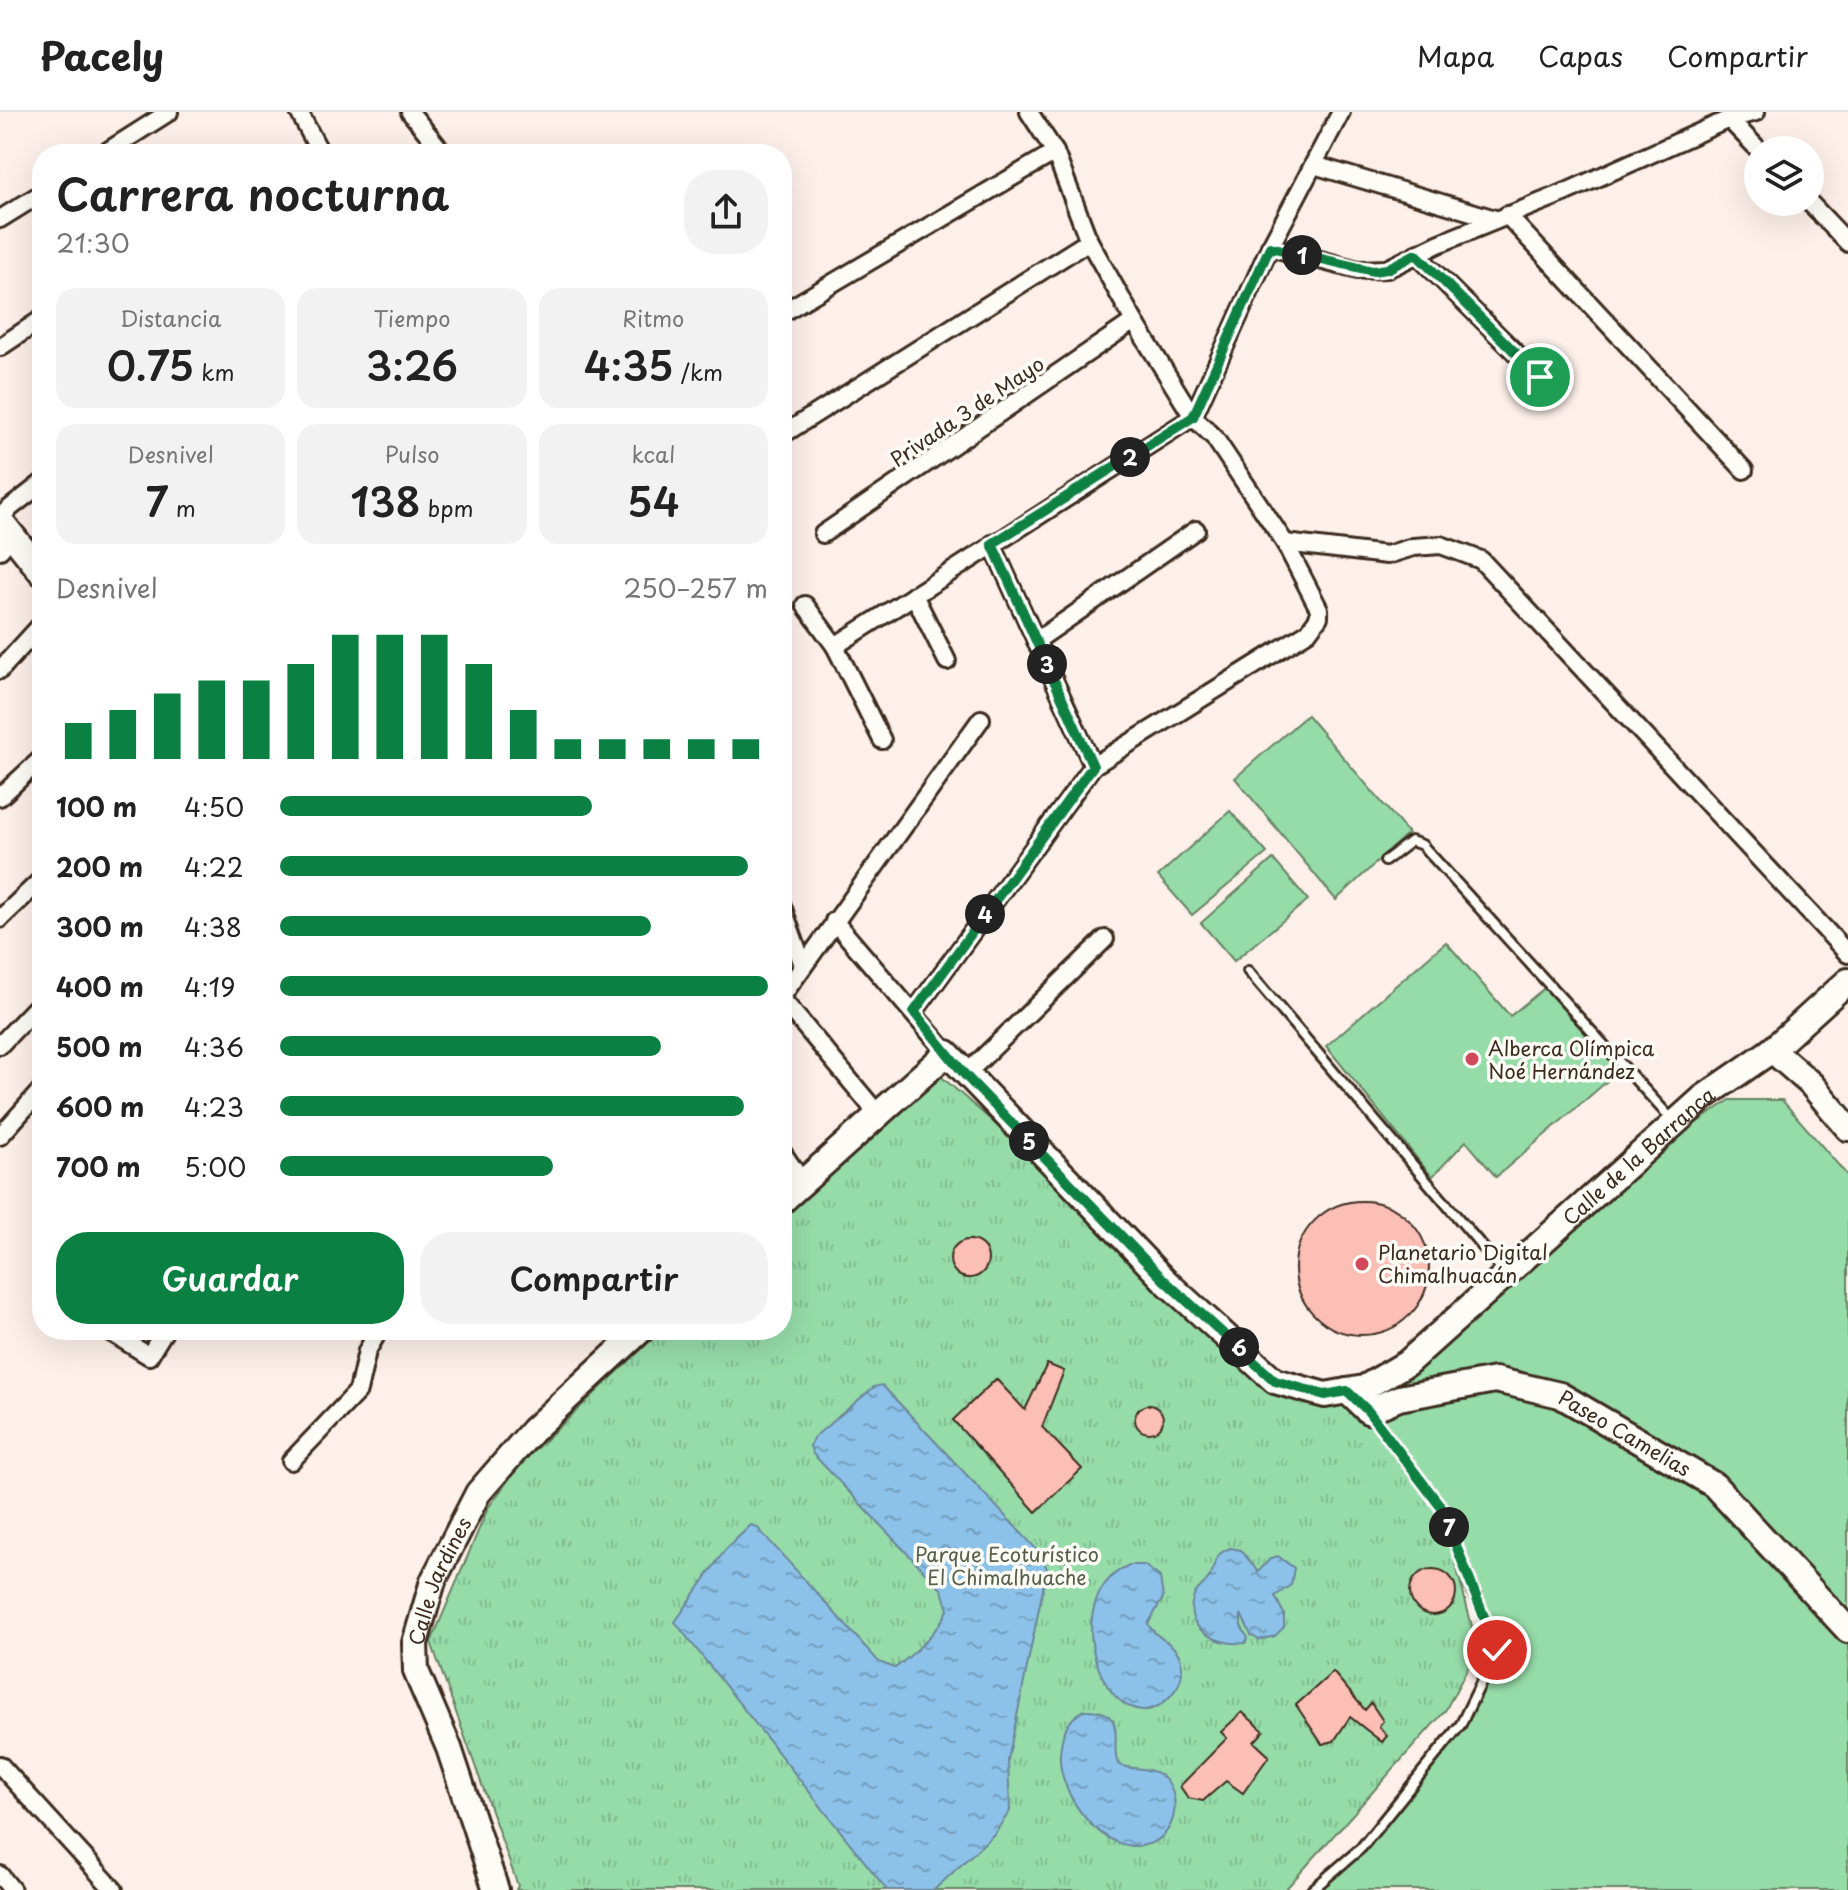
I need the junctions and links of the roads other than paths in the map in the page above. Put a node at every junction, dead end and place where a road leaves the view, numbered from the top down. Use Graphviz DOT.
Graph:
graph roads {
  1 [pos="169,112"];
  2 [pos="299,112"];
  3 [pos="410,112"];
  4 [pos="1029,112"];
  5 [pos="1341,112"];
  6 [pos="1756,112"];
  7 [pos="1729,119"];
  8 [pos="1745,136"];
  9 [pos="119,144"];
  10 [pos="316,144"];
  11 [pos="436,144"];
  12 [pos="1055,152"];
  13 [pos="1314,165"];
  14 [pos="32,199"];
  15 [pos="1822,216"];
  16 [pos="1501,217"];
  17 [pos="0,219"];
  18 [pos="1089,241"];
  19 [pos="1848,243"];
  20 [pos="1270,247"];
  21 [pos="1416,254"];
  22 [pos="792,307"];
  23 [pos="1134,321"];
  24 [pos="32,326"];
  25 [pos="0,347"];
  26 [pos="1540,377"];
  27 [pos="1193,417"];
  28 [pos="792,429"];
  29 [pos="1744,470"];
  30 [pos="32,495"];
  31 [pos="3,530"];
  32 [pos="1196,530"];
  33 [pos="823,534"];
  34 [pos="1285,543"];
  35 [pos="992,544"];
  36 [pos="32,562"];
  37 [pos="914,595"];
  38 [pos="805,605"];
  39 [pos="32,635"];
  40 [pos="1036,641"];
  41 [pos="835,646"];
  42 [pos="947,661"];
  43 [pos="0,670"];
  44 [pos="981,719"];
  45 [pos="882,740"];
  46 [pos="1093,766"];
  47 [pos="32,767"];
  48 [pos="0,797"];
  49 [pos="1385,861"];
  50 [pos="32,889"];
  51 [pos="0,919"];
  52 [pos="834,921"];
  53 [pos="1105,939"];
  54 [pos="792,942"];
  55 [pos="1848,954"];
  56 [pos="803,965"];
  57 [pos="1248,971"];
  58 [pos="1848,981"];
  59 [pos="792,982"];
  60 [pos="792,1010"];
  61 [pos="32,1011"];
  62 [pos="914,1012"];
  63 [pos="0,1045"];
  64 [pos="1772,1050"];
  65 [pos="947,1053"];
  66 [pos="965,1075"];
  67 [pos="32,1100"];
  68 [pos="877,1113"];
  69 [pos="1674,1123"];
  70 [pos="1848,1128"];
  71 [pos="0,1136"];
  72 [pos="792,1167"];
  73 [pos="803,1183"];
  74 [pos="792,1192"];
  75 [pos="1507,1276"];
  76 [pos="123,1340"];
  77 [pos="159,1340"];
  78 [pos="373,1340"];
  79 [pos="630,1340"];
  80 [pos="1347,1391"];
  81 [pos="1368,1411"];
  82 [pos="291,1461"];
  83 [pos="1848,1630"];
  84 [pos="0,1765"];
  85 [pos="0,1875"];
  86 [pos="12,1890"];
  87 [pos="114,1890"];
  88 [pos="496,1890"];
  89 [pos="1312,1890"];
  1 -- 9 [label="street"];
  2 -- 10 [label="street"];
  3 -- 11 [label="street"];
  4 -- 12 [label="street"];
  5 -- 13 [label="street"];
  6 -- 7 [label="street"];
  7 -- 8 [label="street"];
  7 -- 16 [label="street"];
  12 -- 18 [label="street"];
  12 -- 22 [label="street"];
  13 -- 16 [label="street"];
  13 -- 20 [label="street"];
  14 -- 17 [label="street"];
  15 -- 19 [label="street"];
  16 -- 21 [label="street"];
  16 -- 29 [label="street"];
  18 -- 23 [label="street"];
  18 -- 28 [label="street"];
  20 -- 21 [label="street"];
  20 -- 27 [label="street"];
  21 -- 26 [label="street"];
  23 -- 27 [label="street"];
  23 -- 33 [label="street, Privada 3 de Mayo"];
  24 -- 25 [label="street"];
  27 -- 34 [label="street"];
  27 -- 35 [label="street"];
  30 -- 31 [label="street"];
  31 -- 36 [label="main road"];
  32 -- 40 [label="street"];
  34 -- 46 [label="street"];
  34 -- 55 [label="street"];
  35 -- 37 [label="street"];
  35 -- 40 [label="street"];
  37 -- 41 [label="street"];
  37 -- 42 [label="street"];
  38 -- 41 [label="street"];
  39 -- 43 [label="street"];
  40 -- 46 [label="street"];
  41 -- 45 [label="street"];
  44 -- 52 [label="street"];
  46 -- 62 [label="street"];
  47 -- 48 [label="street"];
  49 -- 69 [label="lane"];
  50 -- 51 [label="street"];
  52 -- 56 [label="street"];
  52 -- 62 [label="street"];
  53 -- 66 [label="street"];
  54 -- 56 [label="street"];
  56 -- 59 [label="street"];
  57 -- 75 [label="lane"];
  58 -- 64 [label="main road, Calle de la Barranca"];
  60 -- 68 [label="street"];
  61 -- 63 [label="street"];
  62 -- 65 [label="street"];
  64 -- 69 [label="main road, Calle de la Barranca"];
  64 -- 70 [label="main road"];
  65 -- 66 [label="main road, Calle de la Barranca"];
  65 -- 68 [label="main road"];
  66 -- 80 [label="main road, Calle de la Barranca"];
  67 -- 71 [label="street"];
  68 -- 73 [label="main road"];
  69 -- 75 [label="main road, Calle de la Barranca"];
  72 -- 73 [label="street"];
  73 -- 74 [label="main road"];
  75 -- 80 [label="main road, Calle de la Barranca"];
  76 -- 77 [label="street"];
  78 -- 82 [label="street"];
  79 -- 88 [label="main road, Calle Jardines"];
  80 -- 81 [label="main road"];
  81 -- 83 [label="main road, Paseo Camelias"];
  81 -- 89 [label="lane"];
  84 -- 87 [label="street"];
  85 -- 86 [label="street"];
}
